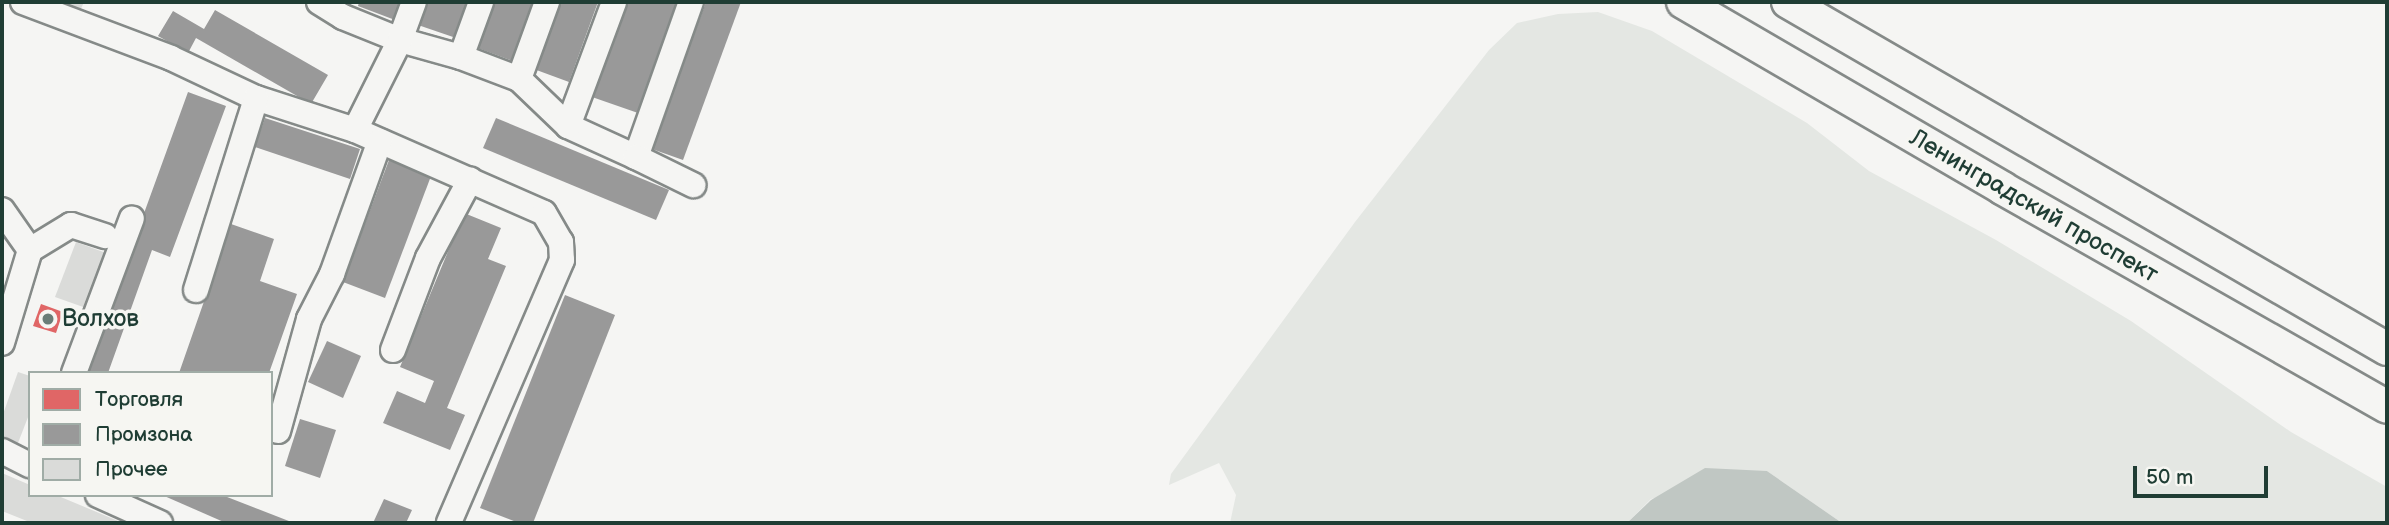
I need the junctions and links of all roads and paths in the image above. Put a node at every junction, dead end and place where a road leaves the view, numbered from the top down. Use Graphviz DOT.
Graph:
graph roads {
  1 [pos="23,2"];
  2 [pos="319,2"];
  3 [pos="414,2"];
  4 [pos="481,2"];
  5 [pos="547,2"];
  6 [pos="614,2"];
  7 [pos="691,2"];
  8 [pos="1683,2"];
  9 [pos="1788,2"];
  10 [pos="346,9"];
  11 [pos="400,40"];
  12 [pos="461,57"];
  13 [pos="519,79"];
  14 [pos="256,98"];
  15 [pos="568,125"];
  16 [pos="355,130"];
  17 [pos="380,141"];
  18 [pos="636,157"];
  19 [pos="470,180"];
  20 [pos="693,184"];
  21 [pos="2,210"];
  22 [pos="132,218"];
  23 [pos="105,236"];
  24 [pos="30,250"];
  25 [pos="196,290"];
  26 [pos="2,343"];
  27 [pos="2387,349"];
  28 [pos="393,350"];
  29 [pos="75,371"];
  30 [pos="2387,407"];
  31 [pos="278,431"];
  32 [pos="102,497"];
  33 [pos="160,523"];
  34 [pos="449,523"];
  1 -- 14 [label="lane"];
  2 -- 10 [label="lane"];
  3 -- 11 [label="lane"];
  4 -- 12 [label="lane"];
  5 -- 13 [label="lane"];
  6 -- 15 [label="lane"];
  7 -- 18 [label="lane"];
  8 -- 30 [label="main road, Ленинградский проспект"];
  9 -- 27 [label="main road"];
  10 -- 11 [label="lane"];
  11 -- 12 [label="lane"];
  11 -- 16 [label="lane"];
  12 -- 13 [label="lane"];
  13 -- 15 [label="lane"];
  14 -- 16 [label="lane"];
  14 -- 25 [label="lane"];
  15 -- 18 [label="lane"];
  16 -- 17 [label="lane"];
  17 -- 19 [label="lane"];
  17 -- 31 [label="lane"];
  18 -- 20 [label="lane"];
  19 -- 28 [label="lane"];
  19 -- 34 [label="lane"];
  21 -- 24 [label="lane"];
  22 -- 29 [label="lane"];
  23 -- 24 [label="lane"];
  24 -- 26 [label="lane"];
  32 -- 33 [label="lane"];
}
